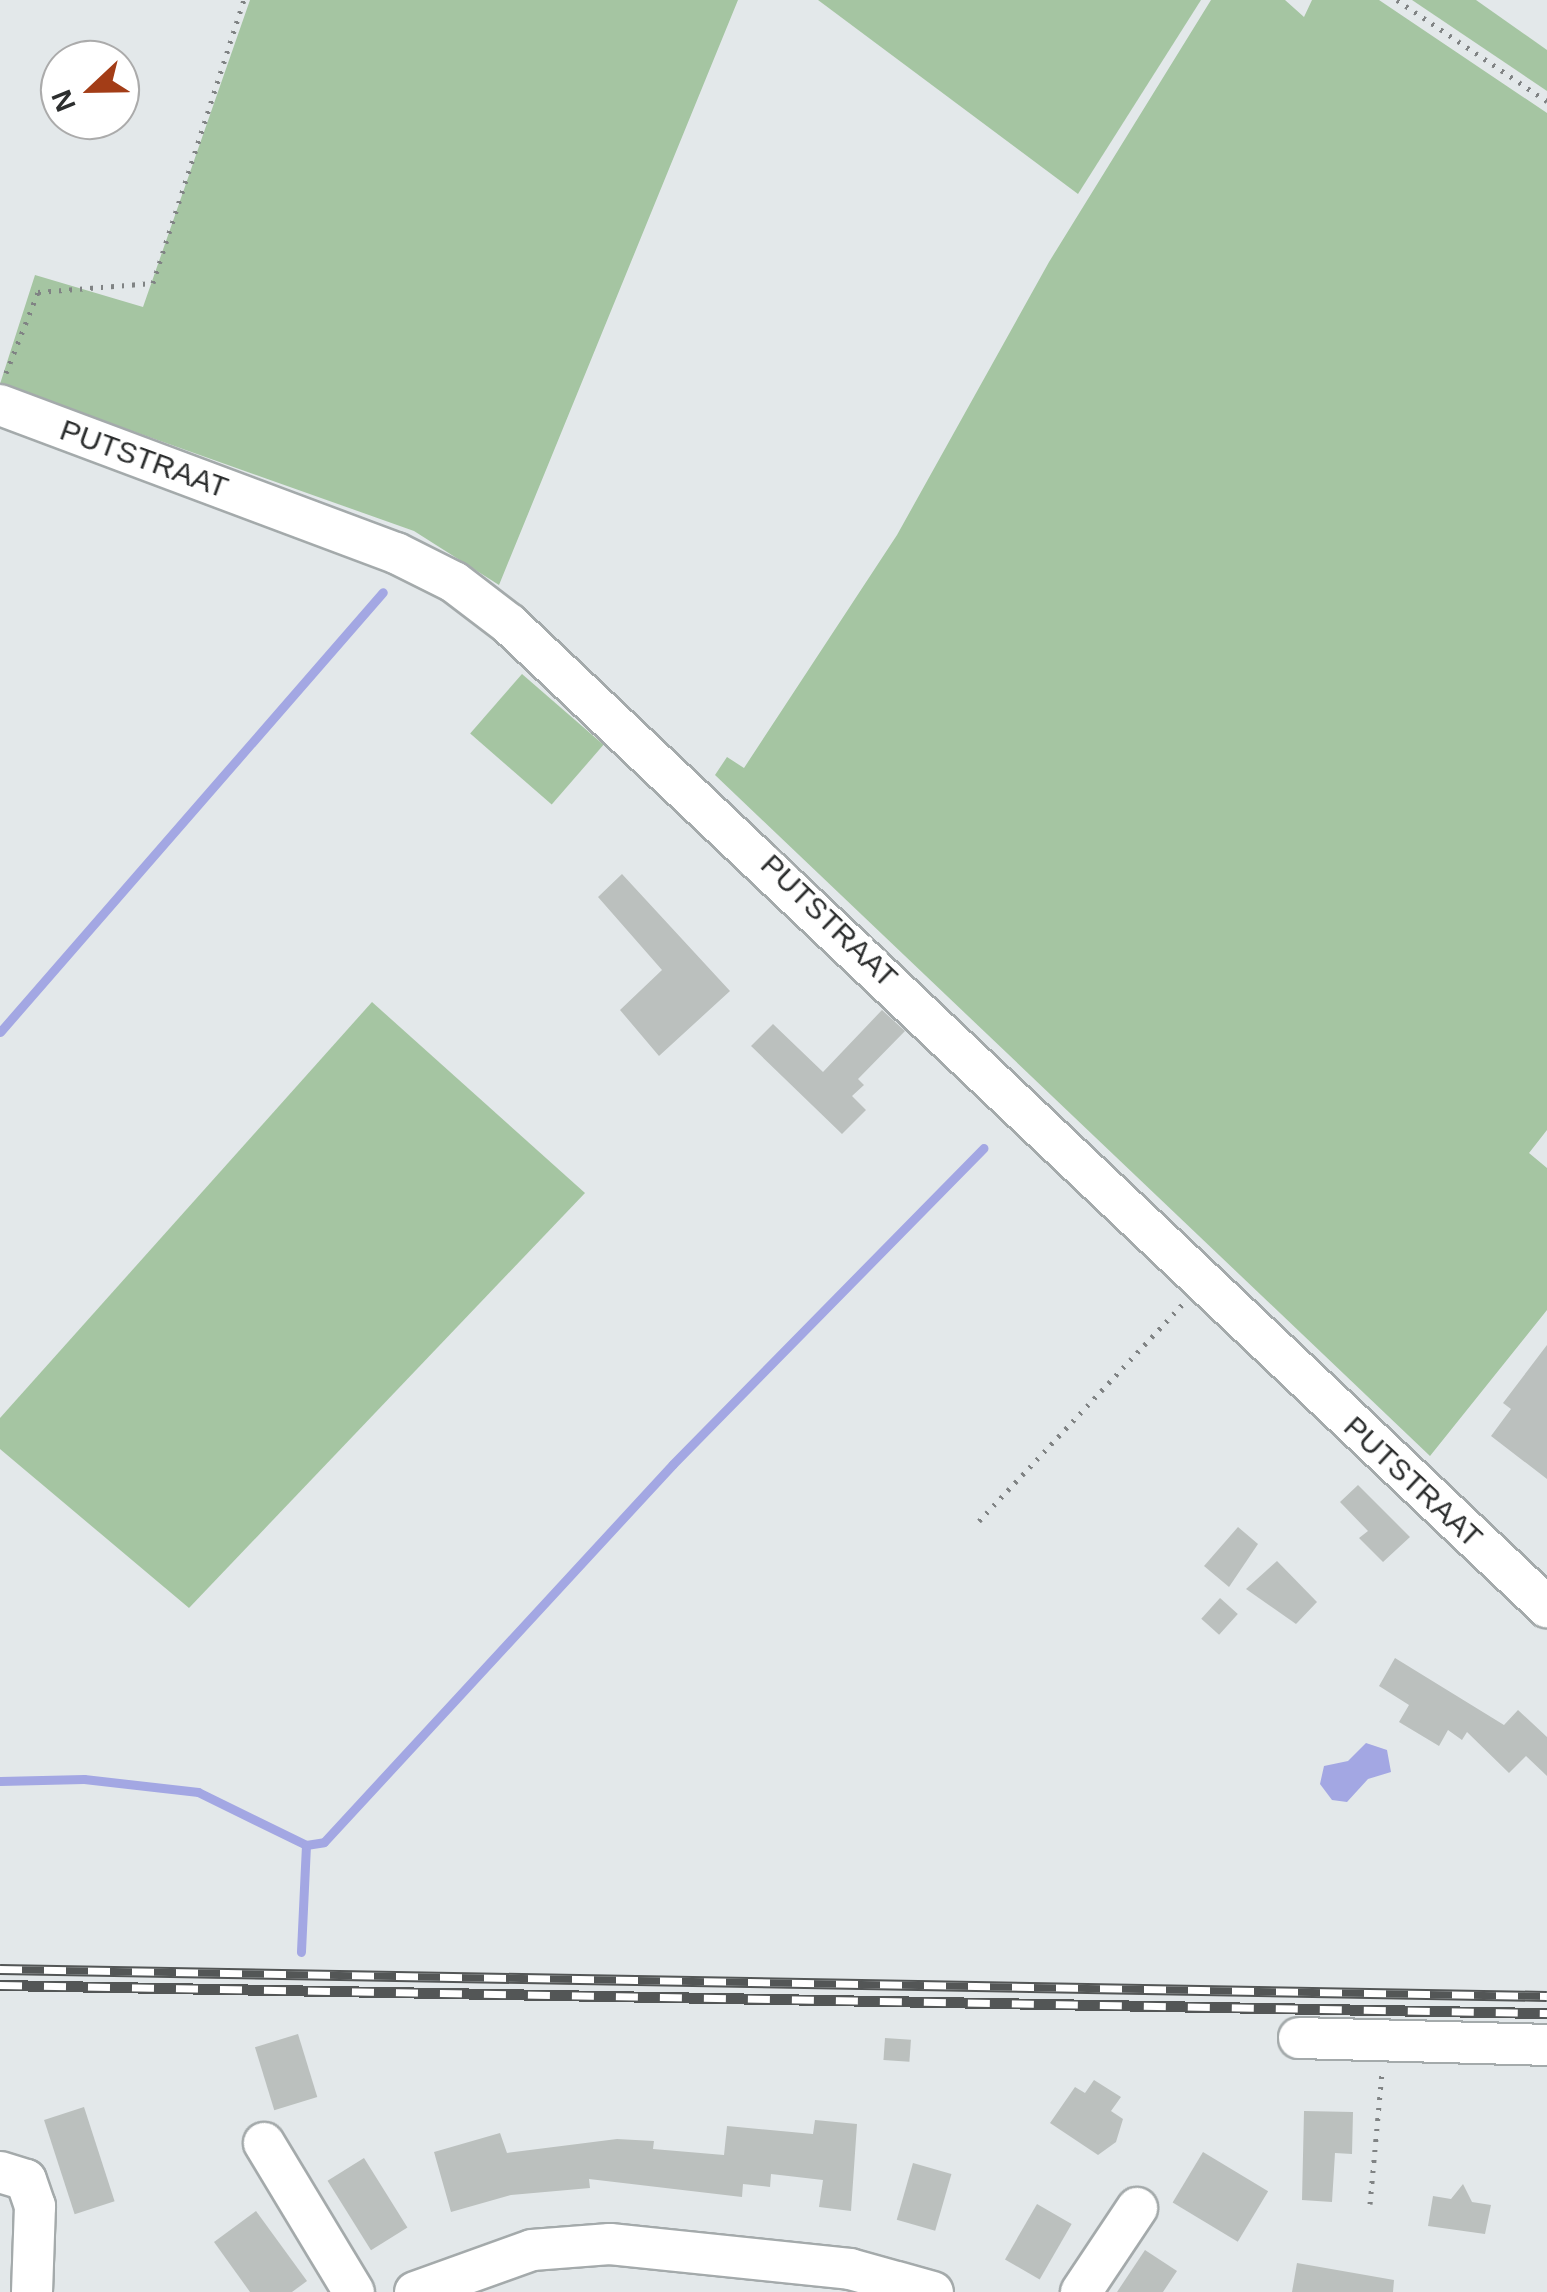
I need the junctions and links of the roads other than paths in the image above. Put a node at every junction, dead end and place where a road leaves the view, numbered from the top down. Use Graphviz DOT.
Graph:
graph roads {
  1 [pos="0,406"];
  2 [pos="1547,1607"];
  3 [pos="1299,2038"];
  4 [pos="1547,2045"];
  5 [pos="264,2143"];
  6 [pos="0,2172"];
  7 [pos="1137,2208"];
  8 [pos="32,2292"];
  9 [pos="354,2292"];
  10 [pos="415,2292"];
  11 [pos="933,2292"];
  12 [pos="1081,2292"];
  1 -- 2 [label="street, PUTSTRAAT"];
  3 -- 4 [label="street"];
  5 -- 9 [label="street"];
  6 -- 8 [label="street"];
  7 -- 12 [label="street"];
  10 -- 11 [label="street"];
}
